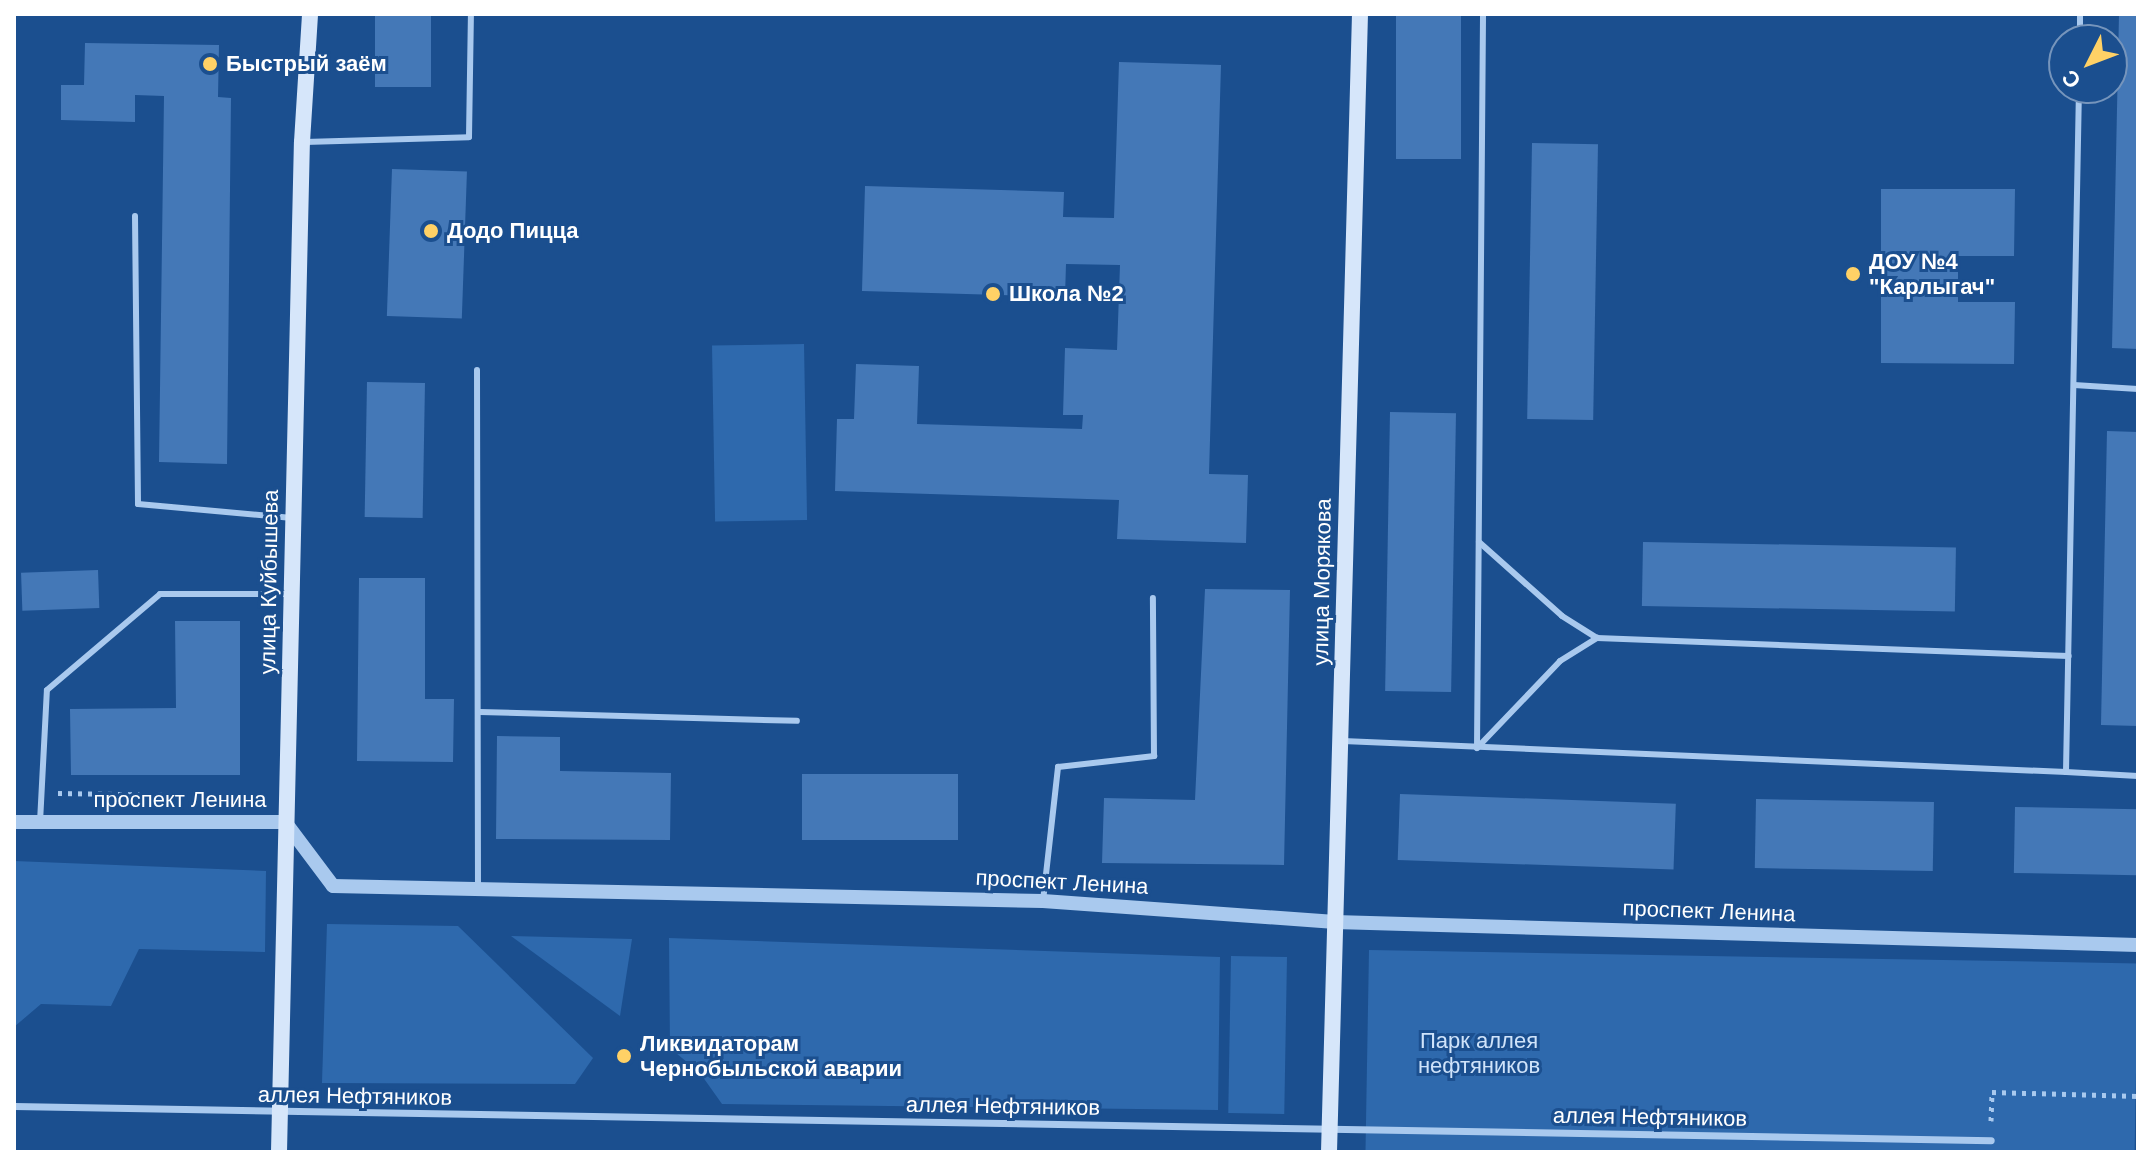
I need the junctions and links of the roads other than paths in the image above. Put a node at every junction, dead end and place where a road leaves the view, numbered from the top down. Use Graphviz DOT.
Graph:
graph roads {
  1 [pos="310,14"];
  2 [pos="471,14"];
  3 [pos="1360,14"];
  4 [pos="1483,14"];
  5 [pos="2079,104"];
  6 [pos="302,142"];
  7 [pos="135,216"];
  8 [pos="477,370"];
  9 [pos="2074,385"];
  10 [pos="2138,389"];
  11 [pos="292,518"];
  12 [pos="1479,542"];
  13 [pos="291,594"];
  14 [pos="1153,598"];
  15 [pos="1597,638"];
  16 [pos="2069,656"];
  17 [pos="480,712"];
  18 [pos="797,721"];
  19 [pos="1340,741"];
  20 [pos="1477,748"];
  21 [pos="2066,772"];
  22 [pos="2138,776"];
  23 [pos="14,822"];
  24 [pos="40,822"];
  25 [pos="285,822"];
  26 [pos="478,886"];
  27 [pos="1043,901"];
  28 [pos="1335,922"];
  29 [pos="2138,945"];
  30 [pos="14,1106"];
  31 [pos="279,1113"];
  32 [pos="1329,1129"];
  33 [pos="1991,1140"];
  34 [pos="279,1152"];
  35 [pos="1329,1152"];
  1 -- 6 [label="main road, улица Куйбышева"];
  2 -- 6 [label="lane"];
  3 -- 19 [label="main road, улица Морякова"];
  4 -- 12 [label="lane"];
  5 -- 9 [label="lane"];
  6 -- 11 [label="main road, улица Куйбышева"];
  7 -- 11 [label="lane"];
  8 -- 17 [label="lane"];
  9 -- 10 [label="lane"];
  9 -- 16 [label="lane"];
  11 -- 13 [label="main road, улица Куйбышева"];
  12 -- 15 [label="lane"];
  12 -- 20 [label="lane"];
  13 -- 24 [label="lane"];
  13 -- 25 [label="main road, улица Куйбышева"];
  14 -- 27 [label="lane"];
  15 -- 16 [label="lane"];
  15 -- 20 [label="lane"];
  16 -- 21 [label="lane"];
  17 -- 18 [label="lane"];
  17 -- 26 [label="lane"];
  19 -- 20 [label="lane"];
  19 -- 28 [label="main road, улица Морякова"];
  20 -- 21 [label="lane"];
  21 -- 22 [label="lane"];
  23 -- 24 [label="street, проспект Ленина"];
  24 -- 25 [label="street, проспект Ленина"];
  25 -- 26 [label="street, проспект Ленина"];
  25 -- 31 [label="main road, улица Куйбышева"];
  26 -- 27 [label="street, проспект Ленина"];
  27 -- 28 [label="street, проспект Ленина"];
  28 -- 29 [label="street, проспект Ленина"];
  28 -- 32 [label="main road, улица Морякова"];
  30 -- 31 [label="street, аллея Нефтяников"];
  31 -- 32 [label="street, аллея Нефтяников"];
  31 -- 34 [label="main road, улица Куйбышева"];
  32 -- 33 [label="street, аллея Нефтяников"];
  32 -- 35 [label="main road, улица Морякова"];
}
